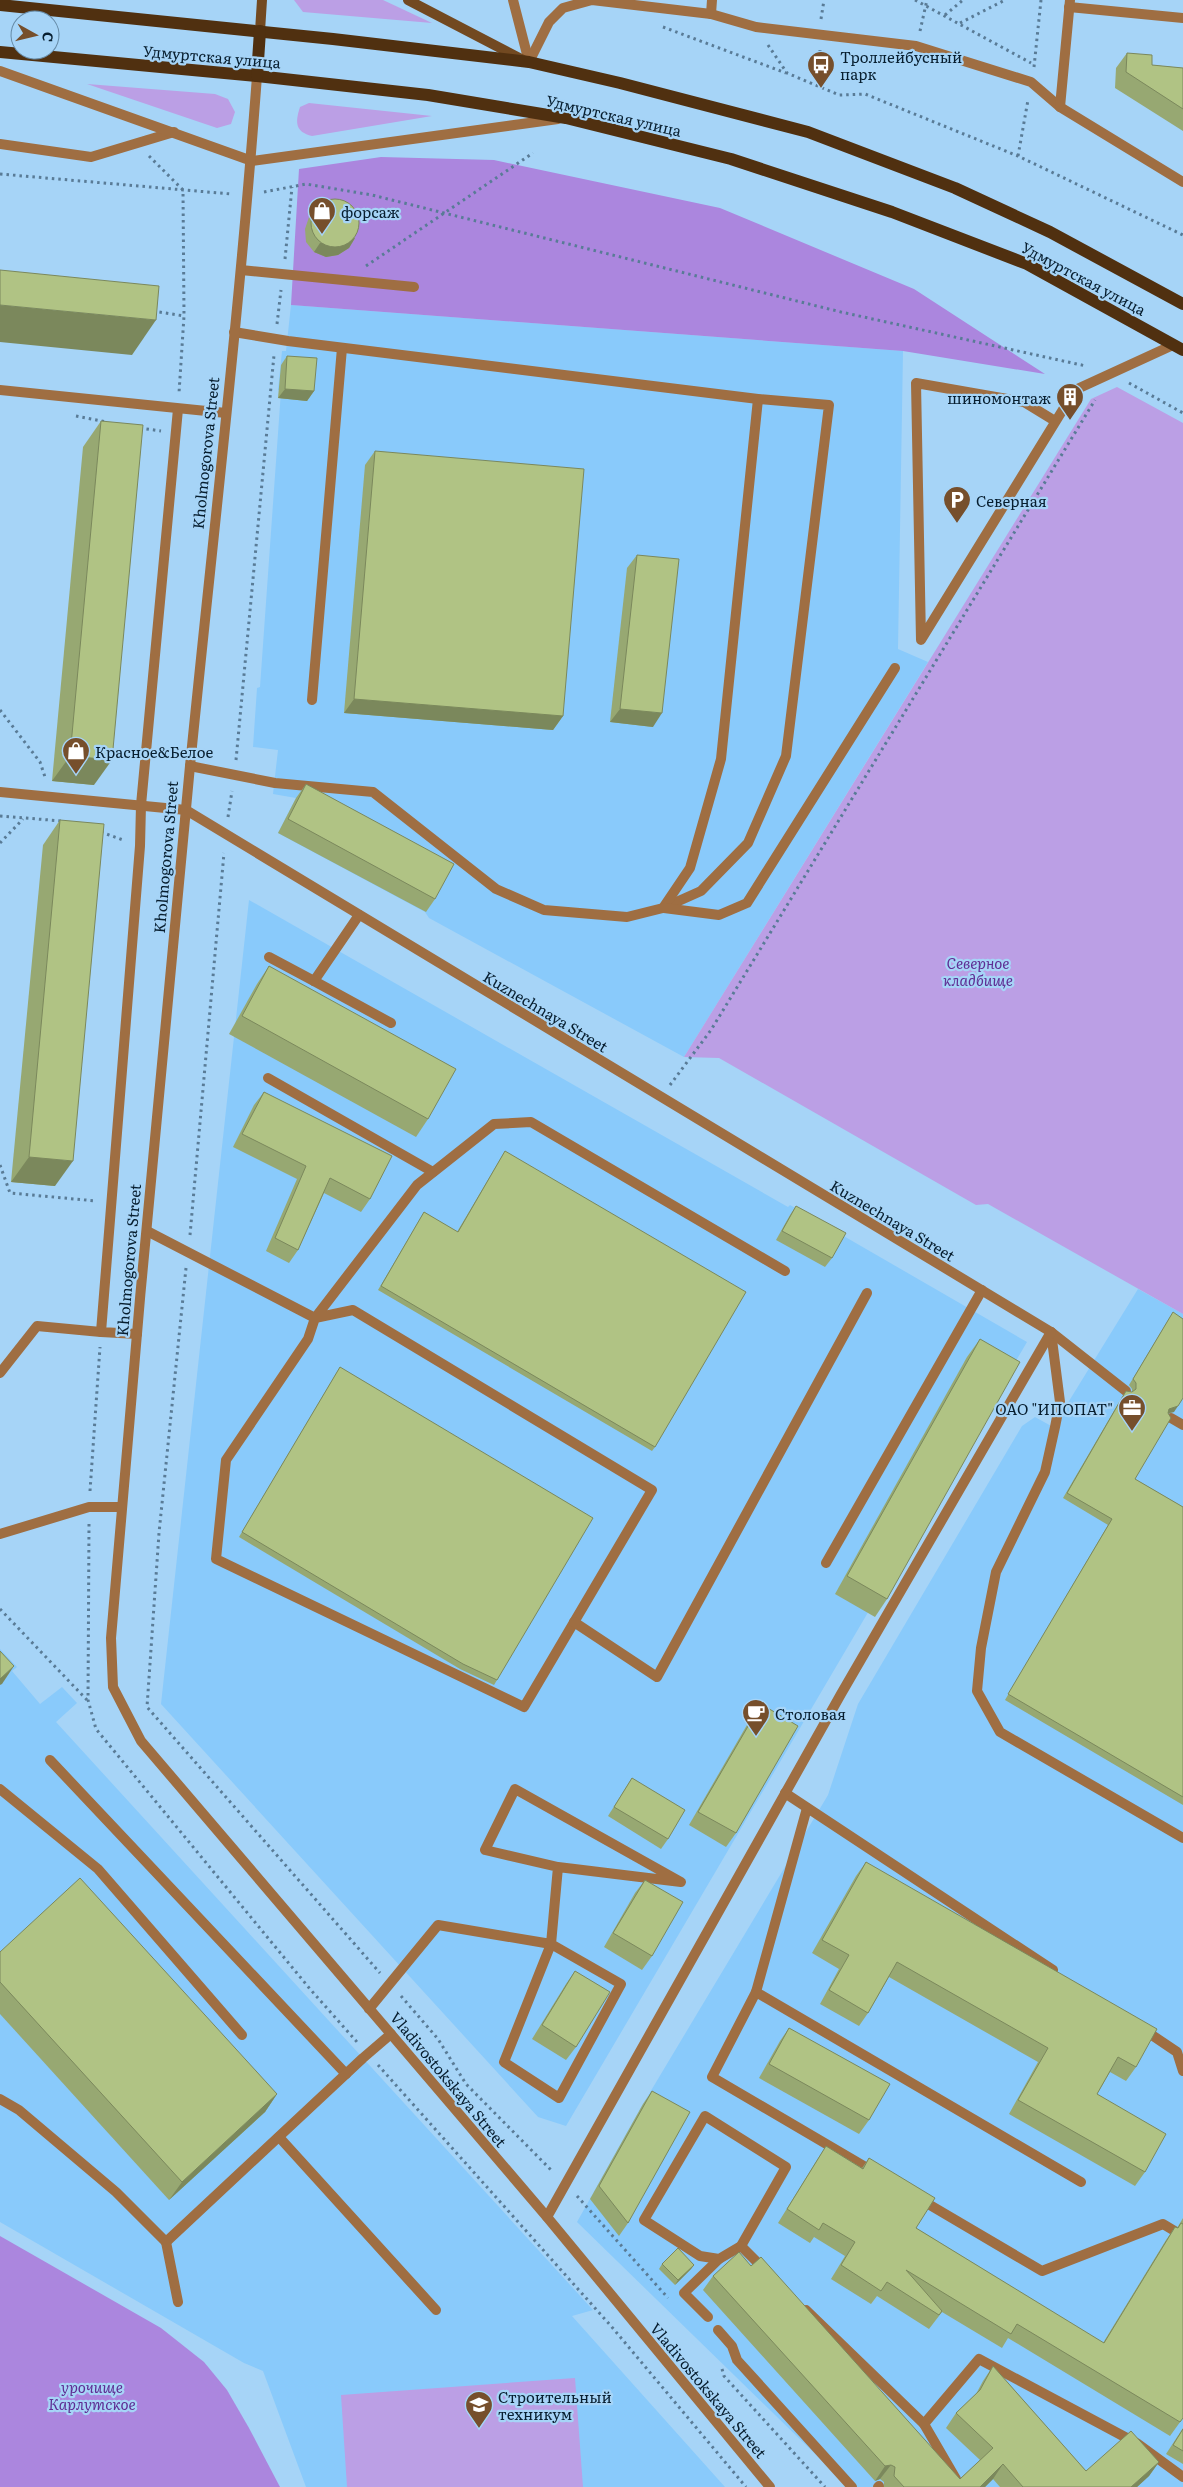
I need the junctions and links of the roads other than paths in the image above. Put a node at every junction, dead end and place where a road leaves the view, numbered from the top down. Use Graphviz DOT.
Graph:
graph roads {
  1 [pos="262,0"];
  2 [pos="408,0"];
  3 [pos="513,0"];
  4 [pos="712,0"];
  5 [pos="1070,3"];
  6 [pos="0,5"];
  7 [pos="711,14"];
  8 [pos="1183,18"];
  9 [pos="260,31"];
  10 [pos="0,52"];
  11 [pos="529,62"];
  12 [pos="0,71"];
  13 [pos="257,76"];
  14 [pos="1060,106"];
  15 [pos="566,118"];
  16 [pos="174,132"];
  17 [pos="0,144"];
  18 [pos="252,161"];
  19 [pos="1183,182"];
  20 [pos="241,270"];
  21 [pos="414,287"];
  22 [pos="1183,304"];
  23 [pos="234,332"];
  24 [pos="342,348"];
  25 [pos="1178,348"];
  26 [pos="0,390"];
  27 [pos="758,399"];
  28 [pos="178,409"];
  29 [pos="226,413"];
  30 [pos="1055,421"];
  31 [pos="895,668"];
  32 [pos="312,700"];
  33 [pos="190,766"];
  34 [pos="0,792"];
  35 [pos="141,805"];
  36 [pos="186,810"];
  37 [pos="663,908"];
  38 [pos="359,915"];
  39 [pos="269,957"];
  40 [pos="314,981"];
  41 [pos="391,1023"];
  42 [pos="268,1078"];
  43 [pos="433,1172"];
  44 [pos="147,1231"];
  45 [pos="785,1271"];
  46 [pos="982,1290"];
  47 [pos="867,1293"];
  48 [pos="315,1318"];
  49 [pos="102,1332"];
  50 [pos="1051,1332"];
  51 [pos="137,1334"];
  52 [pos="0,1374"];
  53 [pos="1126,1391"];
  54 [pos="1171,1418"];
  55 [pos="1183,1425"];
  56 [pos="122,1507"];
  57 [pos="0,1534"];
  58 [pos="826,1563"];
  59 [pos="574,1622"];
  60 [pos="113,1687"];
  61 [pos="50,1760"];
  62 [pos="0,1789"];
  63 [pos="785,1793"];
  64 [pos="807,1808"];
  65 [pos="1183,1838"];
  66 [pos="558,1867"];
  67 [pos="551,1944"];
  68 [pos="1062,1976"];
  69 [pos="756,1992"];
  70 [pos="369,2008"];
  71 [pos="1136,2025"];
  72 [pos="391,2034"];
  73 [pos="242,2035"];
  74 [pos="1183,2071"];
  75 [pos="346,2074"];
  76 [pos="0,2098"];
  77 [pos="279,2137"];
  78 [pos="881,2176"];
  79 [pos="1081,2182"];
  80 [pos="907,2191"];
  81 [pos="547,2217"];
  82 [pos="1183,2236"];
  83 [pos="166,2242"];
  84 [pos="741,2246"];
  85 [pos="719,2259"];
  86 [pos="776,2280"];
  87 [pos="797,2301"];
  88 [pos="178,2302"];
  89 [pos="436,2310"];
  90 [pos="708,2317"];
  91 [pos="718,2330"];
  92 [pos="924,2424"];
  93 [pos="1183,2478"];
  94 [pos="957,2480"];
  95 [pos="770,2487"];
  96 [pos="852,2487"];
  1 -- 9 [label="main road, Kholmogorova Street"];
  2 -- 11 [label="main road"];
  3 -- 11 [label="street"];
  4 -- 7 [label="street"];
  5 -- 8 [label="street"];
  5 -- 14 [label="street"];
  6 -- 9 [label="main road, Удмуртская улица"];
  7 -- 11 [label="street"];
  7 -- 14 [label="street"];
  9 -- 11 [label="main road, Удмуртская улица"];
  9 -- 13 [label="main road, Kholmogorova Street"];
  10 -- 13 [label="main road, Удмуртская улица"];
  11 -- 22 [label="main road, Удмуртская улица"];
  12 -- 16 [label="street"];
  13 -- 15 [label="main road, Удмуртская улица"];
  13 -- 18 [label="street, Kholmogorova Street"];
  14 -- 19 [label="street"];
  15 -- 18 [label="street"];
  15 -- 25 [label="main road, Удмуртская улица"];
  16 -- 17 [label="street"];
  16 -- 18 [label="street"];
  18 -- 20 [label="street, Kholmogorova Street"];
  20 -- 21 [label="street"];
  20 -- 23 [label="street, Kholmogorova Street"];
  23 -- 24 [label="street"];
  23 -- 29 [label="street, Kholmogorova Street"];
  24 -- 27 [label="street"];
  24 -- 32 [label="street"];
  25 -- 30 [label="street"];
  26 -- 28 [label="street"];
  27 -- 37 [label="street"];
  27 -- 37 [label="street"];
  28 -- 29 [label="street"];
  28 -- 35 [label="street"];
  29 -- 33 [label="street, Kholmogorova Street"];
  30 -- 30 [label="street"];
  31 -- 37 [label="street"];
  33 -- 36 [label="street, Kholmogorova Street"];
  33 -- 37 [label="street"];
  34 -- 35 [label="street, Kuznechnaya Street"];
  35 -- 36 [label="street, Kuznechnaya Street"];
  35 -- 49 [label="street"];
  36 -- 38 [label="street, Kuznechnaya Street"];
  36 -- 44 [label="street, Kholmogorova Street"];
  38 -- 40 [label="street"];
  38 -- 46 [label="street, Kuznechnaya Street"];
  39 -- 40 [label="street"];
  40 -- 41 [label="street"];
  42 -- 43 [label="street"];
  43 -- 45 [label="street"];
  43 -- 48 [label="street"];
  44 -- 48 [label="street"];
  44 -- 51 [label="street, Kholmogorova Street"];
  46 -- 50 [label="street, Kuznechnaya Street"];
  46 -- 58 [label="street"];
  47 -- 59 [label="street"];
  48 -- 59 [label="street"];
  48 -- 59 [label="street"];
  49 -- 51 [label="street"];
  49 -- 52 [label="street"];
  50 -- 53 [label="street, Kuznechnaya Street"];
  50 -- 63 [label="street"];
  50 -- 65 [label="street"];
  51 -- 56 [label="street, Kholmogorova Street"];
  54 -- 55 [label="street"];
  56 -- 57 [label="street"];
  56 -- 60 [label="street, Kholmogorova Street"];
  60 -- 70 [label="street, Vladivostokskaya Street"];
  61 -- 75 [label="street"];
  62 -- 73 [label="street"];
  63 -- 64 [label="street"];
  63 -- 81 [label="street"];
  64 -- 68 [label="street"];
  64 -- 69 [label="street"];
  66 -- 66 [label="street"];
  66 -- 67 [label="street"];
  67 -- 67 [label="street"];
  67 -- 70 [label="street"];
  69 -- 78 [label="street"];
  69 -- 79 [label="street"];
  70 -- 72 [label="street, Vladivostokskaya Street"];
  71 -- 74 [label="street"];
  72 -- 75 [label="street"];
  72 -- 81 [label="street, Vladivostokskaya Street"];
  75 -- 77 [label="street"];
  76 -- 83 [label="street"];
  77 -- 83 [label="street"];
  77 -- 89 [label="street"];
  80 -- 82 [label="street"];
  81 -- 95 [label="street, Vladivostokskaya Street"];
  83 -- 88 [label="street"];
  84 -- 85 [label="street"];
  84 -- 85 [label="street"];
  84 -- 86 [label="street"];
  85 -- 90 [label="street"];
  87 -- 92 [label="street"];
  91 -- 96 [label="street"];
  92 -- 93 [label="street"];
  92 -- 94 [label="street"];
}
